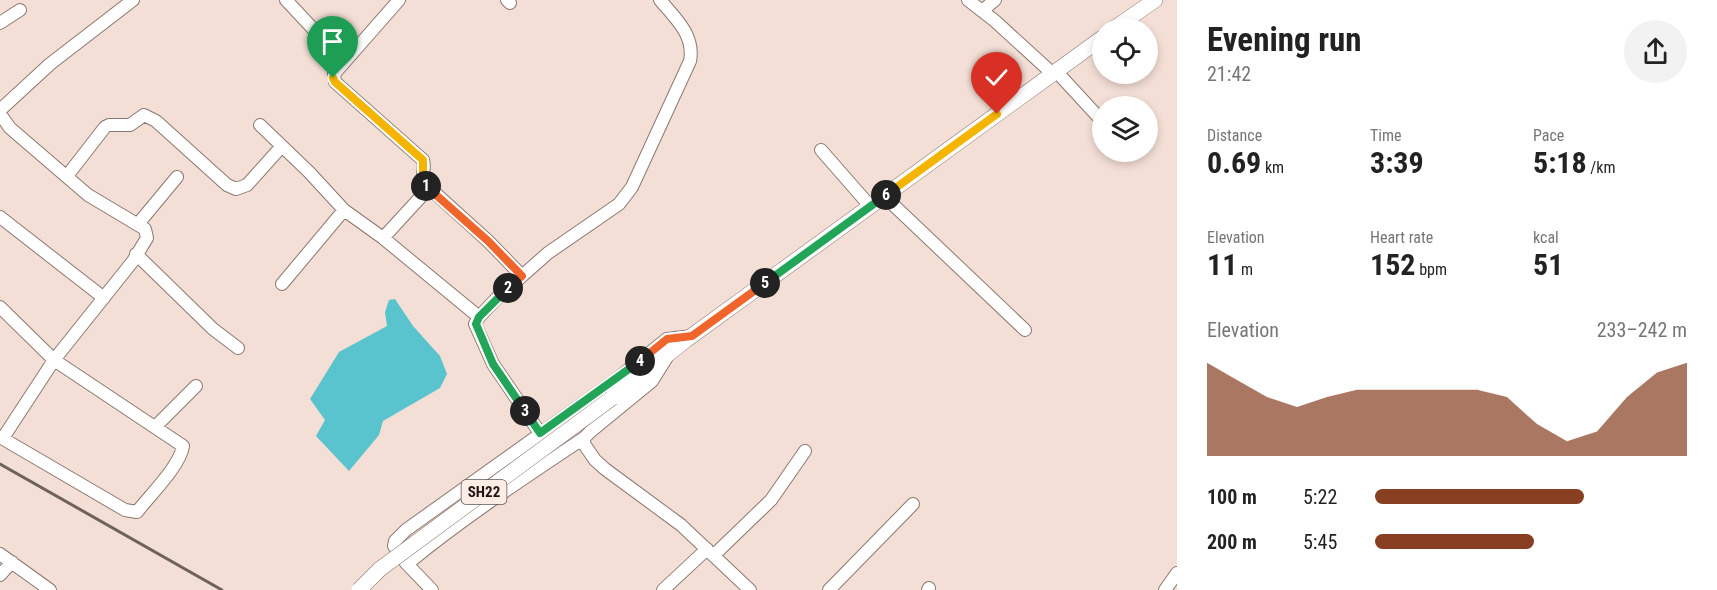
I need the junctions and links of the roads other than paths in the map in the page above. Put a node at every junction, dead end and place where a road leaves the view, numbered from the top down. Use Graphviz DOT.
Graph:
graph roads {
  1 [pos="133,0"];
  2 [pos="286,0"];
  3 [pos="399,0"];
  4 [pos="660,0"];
  5 [pos="968,0"];
  6 [pos="994,0"];
  7 [pos="1155,0"];
  8 [pos="20,10"];
  9 [pos="982,11"];
  10 [pos="1129,18"];
  11 [pos="0,23"];
  12 [pos="1092,45"];
  13 [pos="344,63"];
  14 [pos="1055,72"];
  15 [pos="1092,111"];
  16 [pos="0,112"];
  17 [pos="260,125"];
  18 [pos="282,146"];
  19 [pos="821,150"];
  20 [pos="67,176"];
  21 [pos="177,177"];
  22 [pos="429,188"];
  23 [pos="884,196"];
  24 [pos="870,206"];
  25 [pos="344,210"];
  26 [pos="0,217"];
  27 [pos="138,224"];
  28 [pos="383,238"];
  29 [pos="136,254"];
  30 [pos="522,276"];
  31 [pos="282,284"];
  32 [pos="104,298"];
  33 [pos="0,307"];
  34 [pos="479,317"];
  35 [pos="1024,330"];
  36 [pos="692,336"];
  37 [pos="238,348"];
  38 [pos="669,354"];
  39 [pos="54,360"];
  40 [pos="196,386"];
  41 [pos="155,427"];
  42 [pos="540,433"];
  43 [pos="2,437"];
  44 [pos="584,438"];
  45 [pos="805,451"];
  46 [pos="913,504"];
  47 [pos="710,552"];
  48 [pos="0,554"];
  49 [pos="12,562"];
  50 [pos="407,564"];
  51 [pos="1177,573"];
  52 [pos="0,574"];
  53 [pos="50,590"];
  54 [pos="359,590"];
  55 [pos="432,590"];
  56 [pos="663,590"];
  57 [pos="750,590"];
  58 [pos="828,590"];
  59 [pos="1165,590"];
  1 -- 16 [label="street"];
  2 -- 13 [label="street"];
  3 -- 13 [label="street"];
  4 -- 30 [label="street"];
  5 -- 9 [label="street"];
  6 -- 9 [label="street"];
  7 -- 10 [label="main road"];
  8 -- 11 [label="street"];
  9 -- 14 [label="street"];
  12 -- 14 [label="main road, SH22"];
  13 -- 22 [label="street"];
  14 -- 15 [label="street"];
  14 -- 23 [label="main road, SH22"];
  16 -- 20 [label="street"];
  17 -- 18 [label="street"];
  18 -- 20 [label="street"];
  18 -- 25 [label="street"];
  19 -- 24 [label="street"];
  20 -- 27 [label="street"];
  21 -- 27 [label="street"];
  22 -- 28 [label="street"];
  22 -- 30 [label="street"];
  23 -- 24 [label="main road, SH22"];
  23 -- 35 [label="street"];
  24 -- 36 [label="main road, SH22"];
  25 -- 28 [label="street"];
  25 -- 31 [label="street"];
  26 -- 32 [label="street"];
  27 -- 29 [label="street"];
  28 -- 34 [label="street"];
  29 -- 32 [label="street"];
  29 -- 37 [label="street"];
  30 -- 34 [label="street"];
  32 -- 39 [label="street"];
  33 -- 39 [label="street"];
  34 -- 42 [label="street"];
  36 -- 38 [label="main road, SH22"];
  36 -- 42 [label="street"];
  38 -- 44 [label="street"];
  38 -- 54 [label="main road, SH22, bridge"];
  39 -- 41 [label="street"];
  39 -- 43 [label="street"];
  40 -- 41 [label="street"];
  41 -- 43 [label="street"];
  42 -- 50 [label="street"];
  44 -- 47 [label="street"];
  44 -- 50 [label="street"];
  45 -- 47 [label="street"];
  46 -- 58 [label="street"];
  47 -- 56 [label="street"];
  47 -- 57 [label="street"];
  48 -- 49 [label="street"];
  49 -- 52 [label="street"];
  49 -- 53 [label="street"];
  50 -- 55 [label="street"];
  51 -- 59 [label="street"];
}
